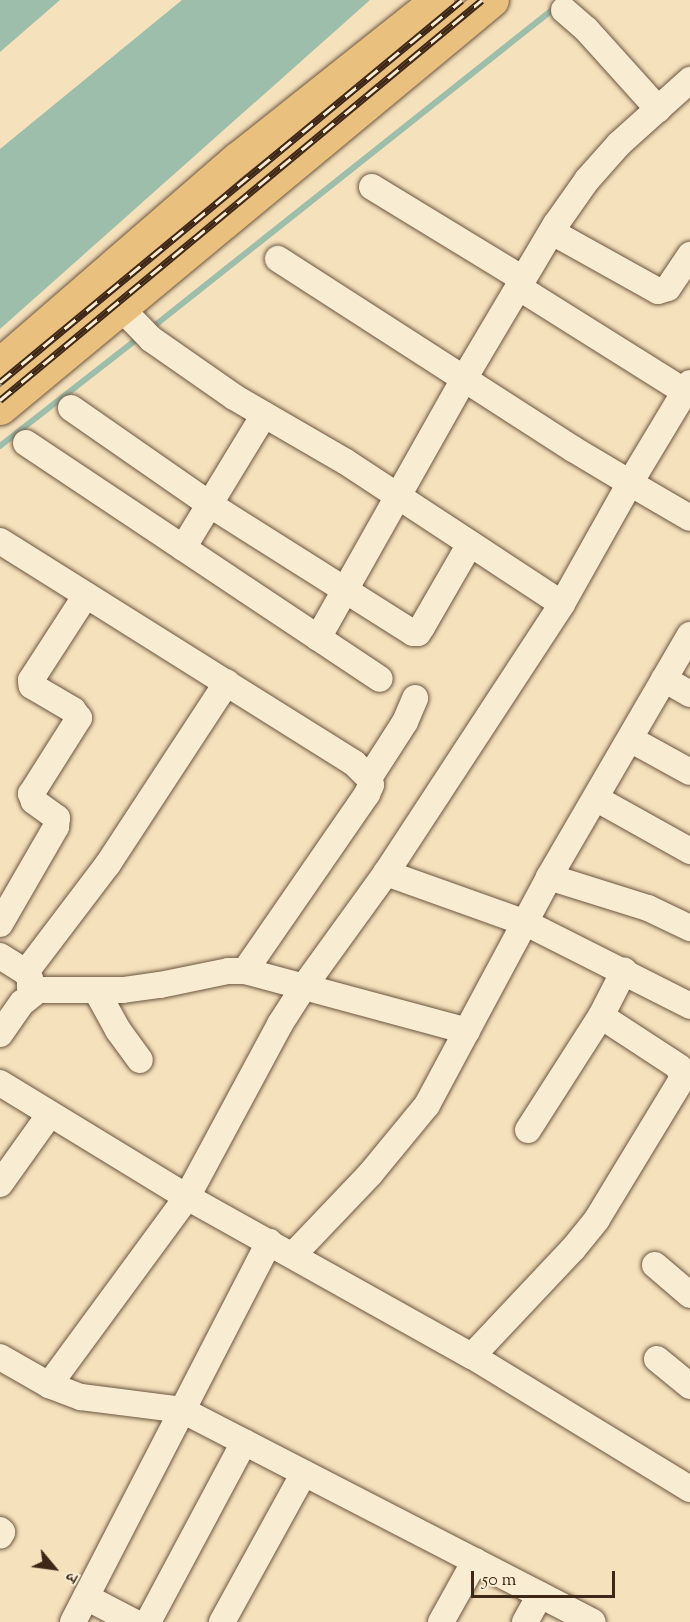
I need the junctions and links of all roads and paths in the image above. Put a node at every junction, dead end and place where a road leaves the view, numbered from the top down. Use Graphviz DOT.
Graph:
graph roads {
  1 [pos="437,0"];
  2 [pos="492,0"];
  3 [pos="564,10"];
  4 [pos="690,80"];
  5 [pos="658,109"];
  6 [pos="372,187"];
  7 [pos="552,232"];
  8 [pos="690,255"];
  9 [pos="278,260"];
  10 [pos="521,283"];
  11 [pos="136,323"];
  12 [pos="0,364"];
  13 [pos="465,377"];
  14 [pos="688,390"];
  15 [pos="0,408"];
  16 [pos="71,408"];
  17 [pos="264,415"];
  18 [pos="26,443"];
  19 [pos="630,483"];
  20 [pos="398,496"];
  21 [pos="209,504"];
  22 [pos="690,518"];
  23 [pos="0,542"];
  24 [pos="470,544"];
  25 [pos="183,548"];
  26 [pos="345,590"];
  27 [pos="86,595"];
  28 [pos="562,604"];
  29 [pos="690,635"];
  30 [pos="318,638"];
  31 [pos="380,679"];
  32 [pos="664,679"];
  33 [pos="227,682"];
  34 [pos="690,694"];
  35 [pos="415,698"];
  36 [pos="630,739"];
  37 [pos="690,771"];
  38 [pos="369,778"];
  39 [pos="597,799"];
  40 [pos="690,851"];
  41 [pos="386,873"];
  42 [pos="549,877"];
  43 [pos="526,923"];
  44 [pos="0,924"];
  45 [pos="690,928"];
  46 [pos="0,956"];
  47 [pos="245,970"];
  48 [pos="624,971"];
  49 [pos="28,983"];
  50 [pos="305,985"];
  51 [pos="96,990"];
  52 [pos="690,1006"];
  53 [pos="601,1016"];
  54 [pos="467,1031"];
  55 [pos="0,1034"];
  56 [pos="140,1060"];
  57 [pos="0,1083"];
  58 [pos="50,1114"];
  59 [pos="528,1130"];
  60 [pos="0,1184"];
  61 [pos="187,1197"];
  62 [pos="269,1242"];
  63 [pos="293,1255"];
  64 [pos="655,1265"];
  65 [pos="690,1295"];
  66 [pos="472,1356"];
  67 [pos="0,1357"];
  68 [pos="657,1359"];
  69 [pos="49,1385"];
  70 [pos="690,1386"];
  71 [pos="182,1410"];
  72 [pos="244,1442"];
  73 [pos="304,1473"];
  74 [pos="690,1489"];
  75 [pos="0,1530"];
  76 [pos="0,1536"];
  77 [pos="475,1561"];
  78 [pos="540,1595"];
  79 [pos="86,1597"];
  80 [pos="73,1622"];
  81 [pos="134,1622"];
  82 [pos="148,1622"];
  83 [pos="222,1622"];
  84 [pos="441,1622"];
  85 [pos="525,1622"];
  86 [pos="593,1622"];
  1 -- 12 [label="main road"];
  2 -- 11 [label="main road"];
  3 -- 5 [label="street"];
  4 -- 5 [label="street"];
  5 -- 7 [label="street"];
  6 -- 10 [label="street"];
  7 -- 8 [label="street"];
  7 -- 10 [label="street"];
  9 -- 13 [label="street"];
  10 -- 13 [label="street"];
  10 -- 14 [label="street"];
  11 -- 15 [label="main road"];
  11 -- 17 [label="street"];
  13 -- 19 [label="street"];
  13 -- 20 [label="street"];
  14 -- 19 [label="street"];
  16 -- 21 [label="street"];
  17 -- 20 [label="street"];
  17 -- 21 [label="street"];
  18 -- 25 [label="street"];
  19 -- 22 [label="street"];
  19 -- 28 [label="street"];
  20 -- 24 [label="street"];
  20 -- 26 [label="street"];
  21 -- 25 [label="street"];
  21 -- 26 [label="street"];
  23 -- 27 [label="street"];
  24 -- 26 [label="street"];
  24 -- 28 [label="street"];
  25 -- 30 [label="street"];
  26 -- 30 [label="street"];
  27 -- 33 [label="street"];
  27 -- 44 [label="street"];
  28 -- 41 [label="street"];
  29 -- 32 [label="street"];
  30 -- 31 [label="street"];
  32 -- 34 [label="street"];
  32 -- 36 [label="street"];
  33 -- 38 [label="street"];
  33 -- 49 [label="street"];
  35 -- 38 [label="street"];
  36 -- 37 [label="street"];
  36 -- 39 [label="street"];
  38 -- 47 [label="street"];
  39 -- 40 [label="street"];
  39 -- 42 [label="street"];
  41 -- 43 [label="street"];
  41 -- 50 [label="street"];
  42 -- 43 [label="street"];
  42 -- 45 [label="street"];
  43 -- 48 [label="street"];
  43 -- 54 [label="street"];
  46 -- 49 [label="street"];
  47 -- 50 [label="street"];
  47 -- 51 [label="street"];
  48 -- 52 [label="street"];
  48 -- 53 [label="street"];
  49 -- 51 [label="street"];
  49 -- 55 [label="street"];
  50 -- 54 [label="street"];
  50 -- 61 [label="street"];
  51 -- 56 [label="street"];
  53 -- 59 [label="street"];
  53 -- 66 [label="street"];
  54 -- 63 [label="street"];
  57 -- 58 [label="street"];
  58 -- 60 [label="street"];
  58 -- 61 [label="street"];
  61 -- 62 [label="street"];
  61 -- 69 [label="street"];
  62 -- 63 [label="street"];
  62 -- 71 [label="street"];
  63 -- 66 [label="street"];
  64 -- 65 [label="street"];
  66 -- 74 [label="street"];
  67 -- 69 [label="street"];
  68 -- 70 [label="street"];
  69 -- 71 [label="street"];
  71 -- 72 [label="street"];
  71 -- 79 [label="street"];
  72 -- 73 [label="street"];
  72 -- 82 [label="street"];
  73 -- 77 [label="street"];
  73 -- 83 [label="street"];
  75 -- 76 [label="street"];
  77 -- 78 [label="street"];
  77 -- 84 [label="street"];
  78 -- 85 [label="street"];
  78 -- 86 [label="street"];
  79 -- 80 [label="street"];
  79 -- 81 [label="street"];
}
